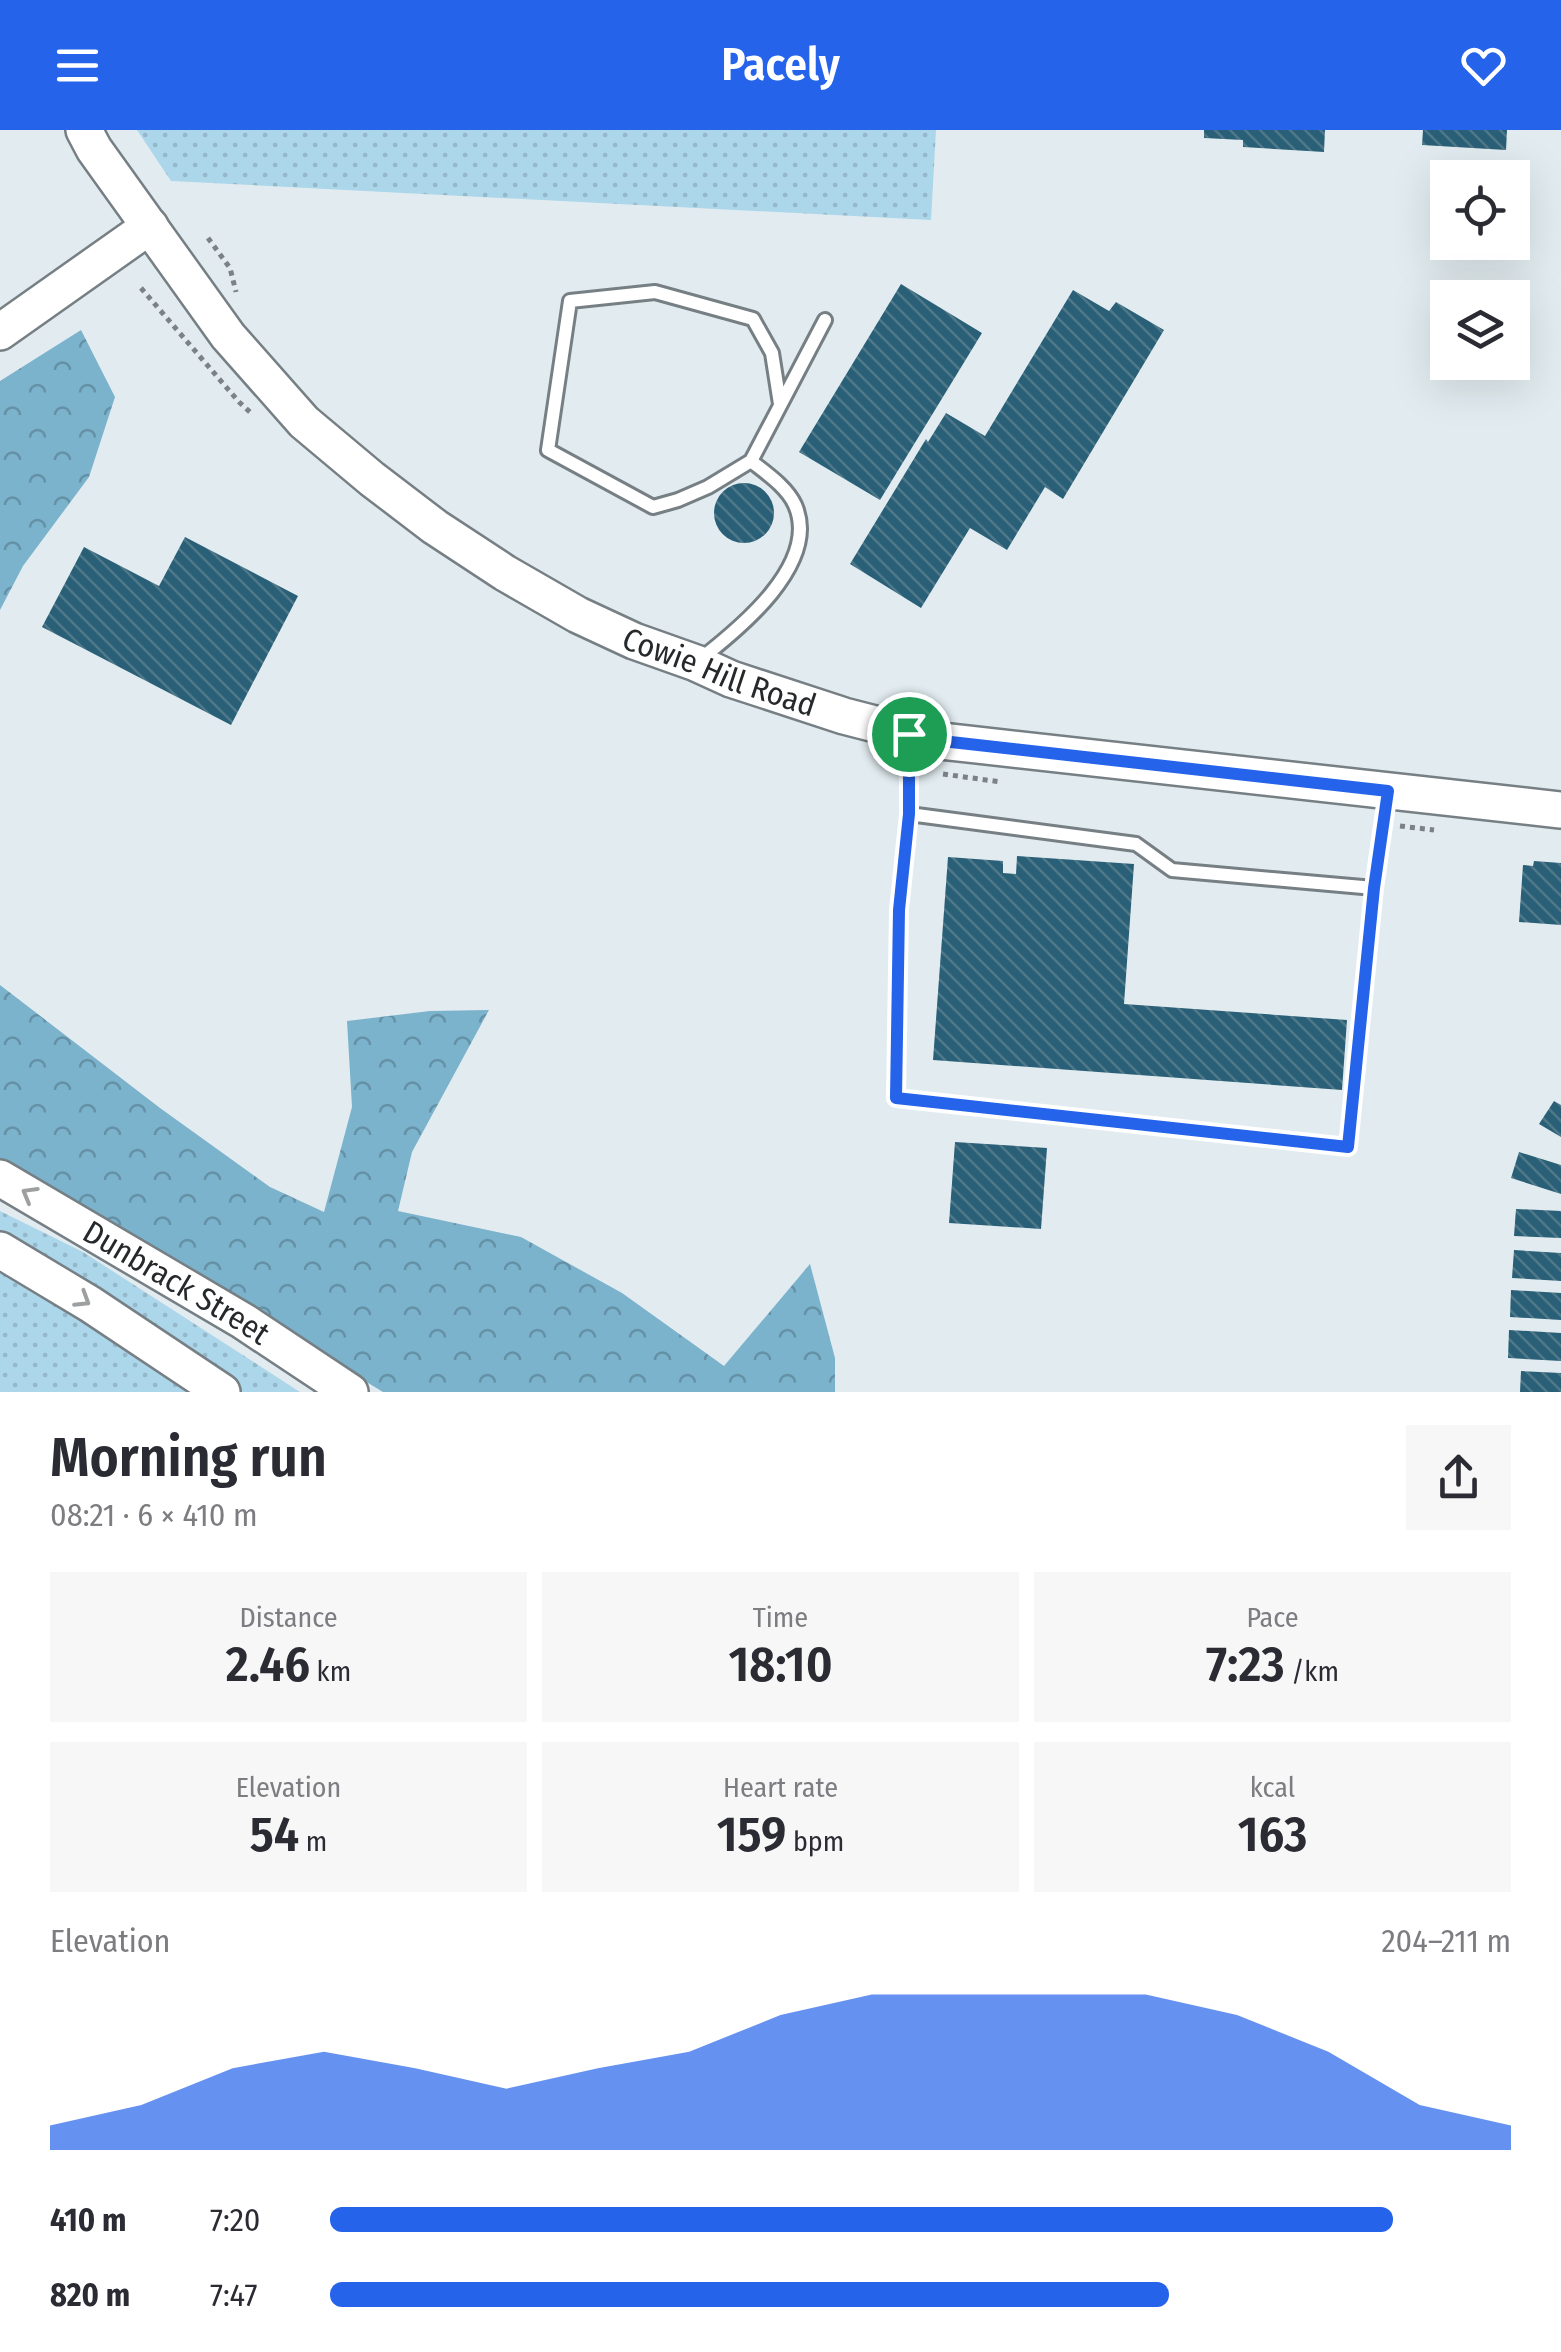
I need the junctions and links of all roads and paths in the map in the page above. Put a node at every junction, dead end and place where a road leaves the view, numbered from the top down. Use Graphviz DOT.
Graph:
graph roads {
  1 [pos="84,130"];
  2 [pos="150,226"];
  3 [pos="208,238"];
  4 [pos="240,304"];
  5 [pos="825,320"];
  6 [pos="0,332"];
  7 [pos="780,404"];
  8 [pos="751,461"];
  9 [pos="696,663"];
  10 [pos="909,734"];
  11 [pos="1388,791"];
  12 [pos="1561,810"];
  13 [pos="909,814"];
  14 [pos="1374,888"];
  15 [pos="0,1178"];
  16 [pos="0,1250"];
  17 [pos="222,1392"];
  18 [pos="350,1392"];
  1 -- 2 [label="street, Cowie Hill Road"];
  2 -- 6 [label="street"];
  2 -- 9 [label="street, Cowie Hill Road"];
  3 -- 4 [label="path"];
  5 -- 7 [label="lane"];
  7 -- 8 [label="lane"];
  7 -- 8 [label="lane"];
  8 -- 9 [label="lane"];
  9 -- 10 [label="street, Cowie Hill Road"];
  10 -- 11 [label="street, Cowie Hill Road"];
  10 -- 13 [label="lane"];
  11 -- 12 [label="street, Cowie Hill Road"];
  11 -- 14 [label="lane"];
  13 -- 14 [label="lane"];
  13 -- 14 [label="lane"];
  18 -- 15 [label="street, Dunbrack Street, one-way"];
  16 -- 17 [label="street, Dunbrack Street, one-way"];
}
